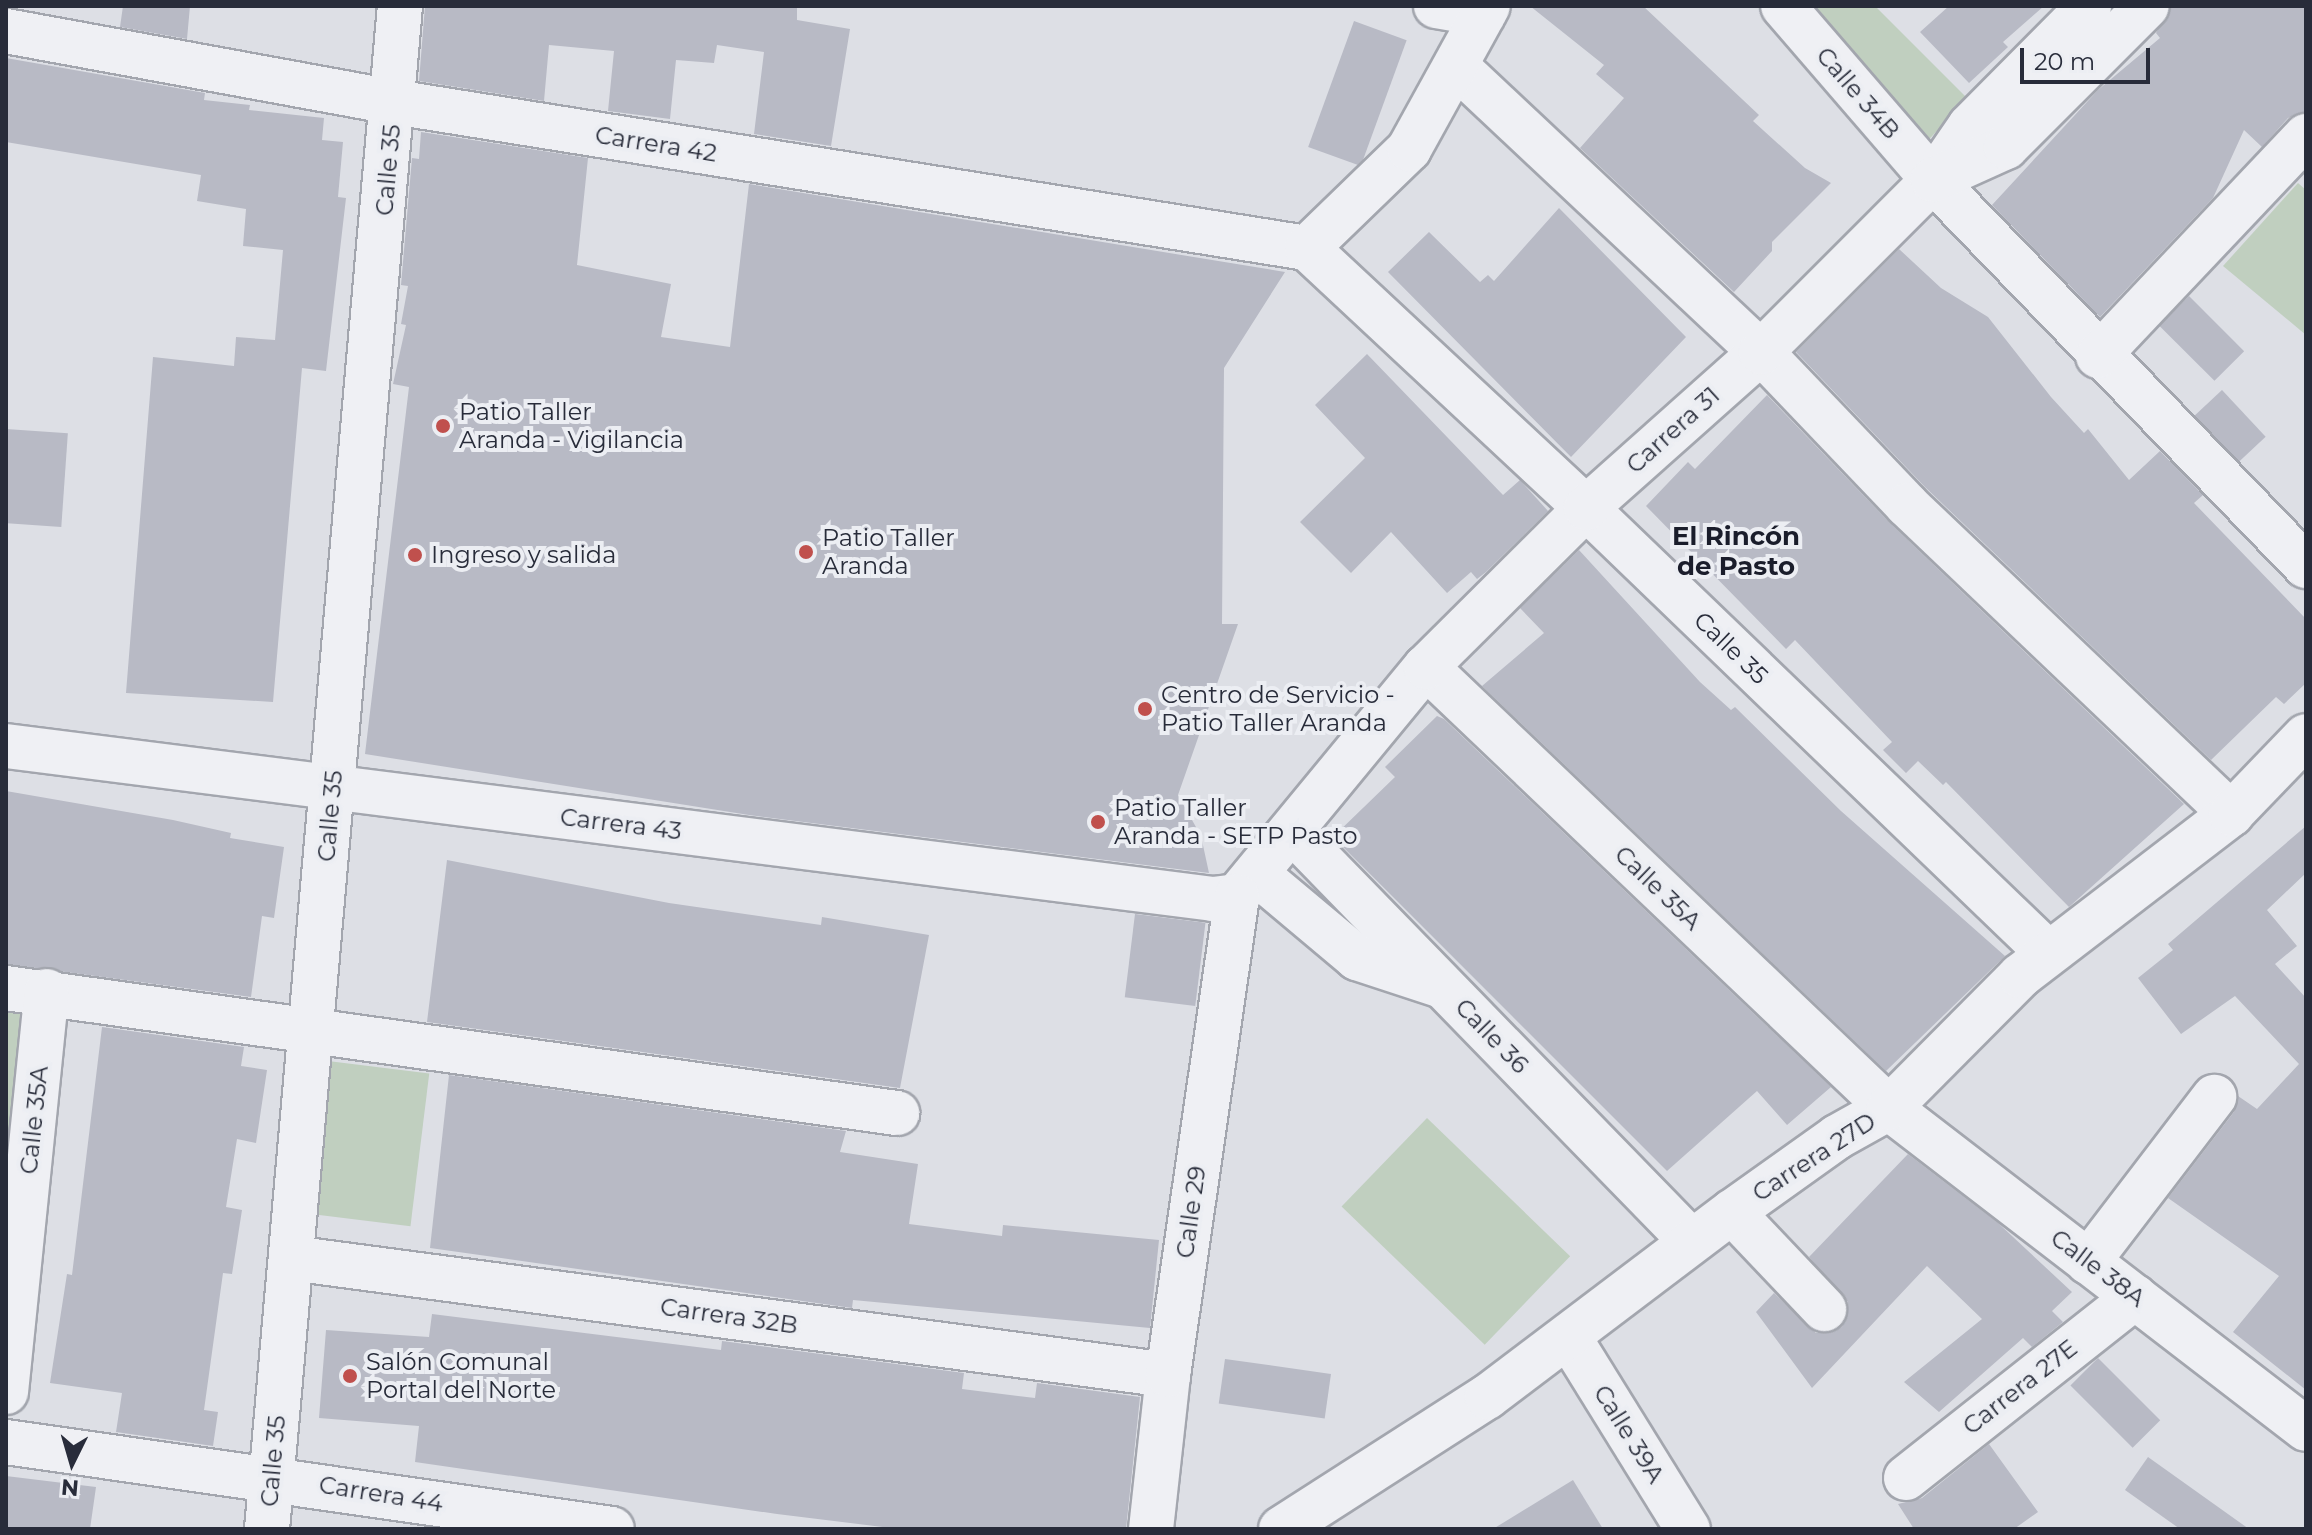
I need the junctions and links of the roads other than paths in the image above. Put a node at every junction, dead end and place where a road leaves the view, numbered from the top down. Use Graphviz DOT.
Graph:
graph roads {
  1 [pos="400,6"];
  2 [pos="1436,6"];
  3 [pos="1783,6"];
  4 [pos="2089,6"];
  5 [pos="2147,6"];
  6 [pos="1486,10"];
  7 [pos="6,31"];
  8 [pos="1457,67"];
  9 [pos="394,102"];
  10 [pos="2306,136"];
  11 [pos="1933,180"];
  12 [pos="1307,248"];
  13 [pos="1761,352"];
  14 [pos="2098,356"];
  15 [pos="1586,508"];
  16 [pos="2306,566"];
  17 [pos="1426,667"];
  18 [pos="2306,736"];
  19 [pos="6,746"];
  20 [pos="332,787"];
  21 [pos="2231,814"];
  22 [pos="1293,832"];
  23 [pos="1247,885"];
  24 [pos="2047,952"];
  25 [pos="1444,987"];
  26 [pos="26,990"];
  27 [pos="312,1029"];
  28 [pos="2214,1097"];
  29 [pos="1889,1108"];
  30 [pos="897,1113"];
  31 [pos="1732,1212"];
  32 [pos="1691,1241"];
  33 [pos="291,1258"];
  34 [pos="2088,1262"];
  35 [pos="2135,1297"];
  36 [pos="1824,1309"];
  37 [pos="1570,1339"];
  38 [pos="1168,1375"];
  39 [pos="6,1392"];
  40 [pos="2306,1429"];
  41 [pos="6,1442"];
  42 [pos="272,1477"];
  43 [pos="1906,1478"];
  44 [pos="267,1529"];
  45 [pos="612,1529"];
  46 [pos="1151,1529"];
  47 [pos="1281,1529"];
  48 [pos="1688,1529"];
  1 -- 9 [label="street, Calle 35"];
  2 -- 6 [label="street"];
  3 -- 11 [label="street, Calle 34B"];
  4 -- 11 [label="street"];
  5 -- 11 [label="street, Carrera 31"];
  6 -- 8 [label="street"];
  7 -- 9 [label="street, Carrera 42"];
  8 -- 12 [label="street"];
  8 -- 13 [label="street"];
  9 -- 12 [label="street, Carrera 42"];
  9 -- 20 [label="street, Calle 35"];
  10 -- 14 [label="street"];
  11 -- 13 [label="street, Carrera 31"];
  11 -- 14 [label="street, Calle 34B"];
  12 -- 15 [label="street, Calle 35"];
  13 -- 15 [label="street, Carrera 31"];
  13 -- 21 [label="street"];
  14 -- 16 [label="street, Calle 34B"];
  15 -- 17 [label="street, Carrera 31"];
  15 -- 24 [label="street, Calle 35"];
  17 -- 22 [label="street, Carrera 31"];
  17 -- 29 [label="street, Calle 35A"];
  18 -- 21 [label="street, Carrera 27D"];
  19 -- 20 [label="street, Carrera 43"];
  20 -- 23 [label="street, Carrera 43"];
  20 -- 27 [label="street, Calle 35"];
  21 -- 24 [label="street, Carrera 27D"];
  22 -- 23 [label="street, Carrera 31"];
  22 -- 25 [label="street, Calle 36"];
  23 -- 25 [label="street"];
  23 -- 38 [label="street, Calle 29"];
  24 -- 29 [label="street, Carrera 27D"];
  25 -- 32 [label="street, Calle 36"];
  26 -- 27 [label="street"];
  26 -- 39 [label="street, Calle 35A"];
  27 -- 30 [label="street"];
  27 -- 33 [label="street, Calle 35"];
  28 -- 34 [label="street"];
  29 -- 31 [label="street, Carrera 27D"];
  29 -- 34 [label="street, Calle 38A"];
  31 -- 32 [label="street, Carrera 27D"];
  31 -- 36 [label="street"];
  32 -- 37 [label="street, Carrera 27D"];
  33 -- 38 [label="street, Carrera 32B"];
  33 -- 42 [label="street, Calle 35"];
  34 -- 35 [label="street, Calle 38A"];
  35 -- 40 [label="street, Calle 38A"];
  35 -- 43 [label="street, Carrera 27E"];
  37 -- 47 [label="street, Carrera 27D"];
  37 -- 48 [label="street, Calle 39A"];
  38 -- 46 [label="street, Calle 29"];
  41 -- 42 [label="street, Carrera 44"];
  42 -- 44 [label="street, Calle 35"];
  42 -- 45 [label="street, Carrera 44"];
}
